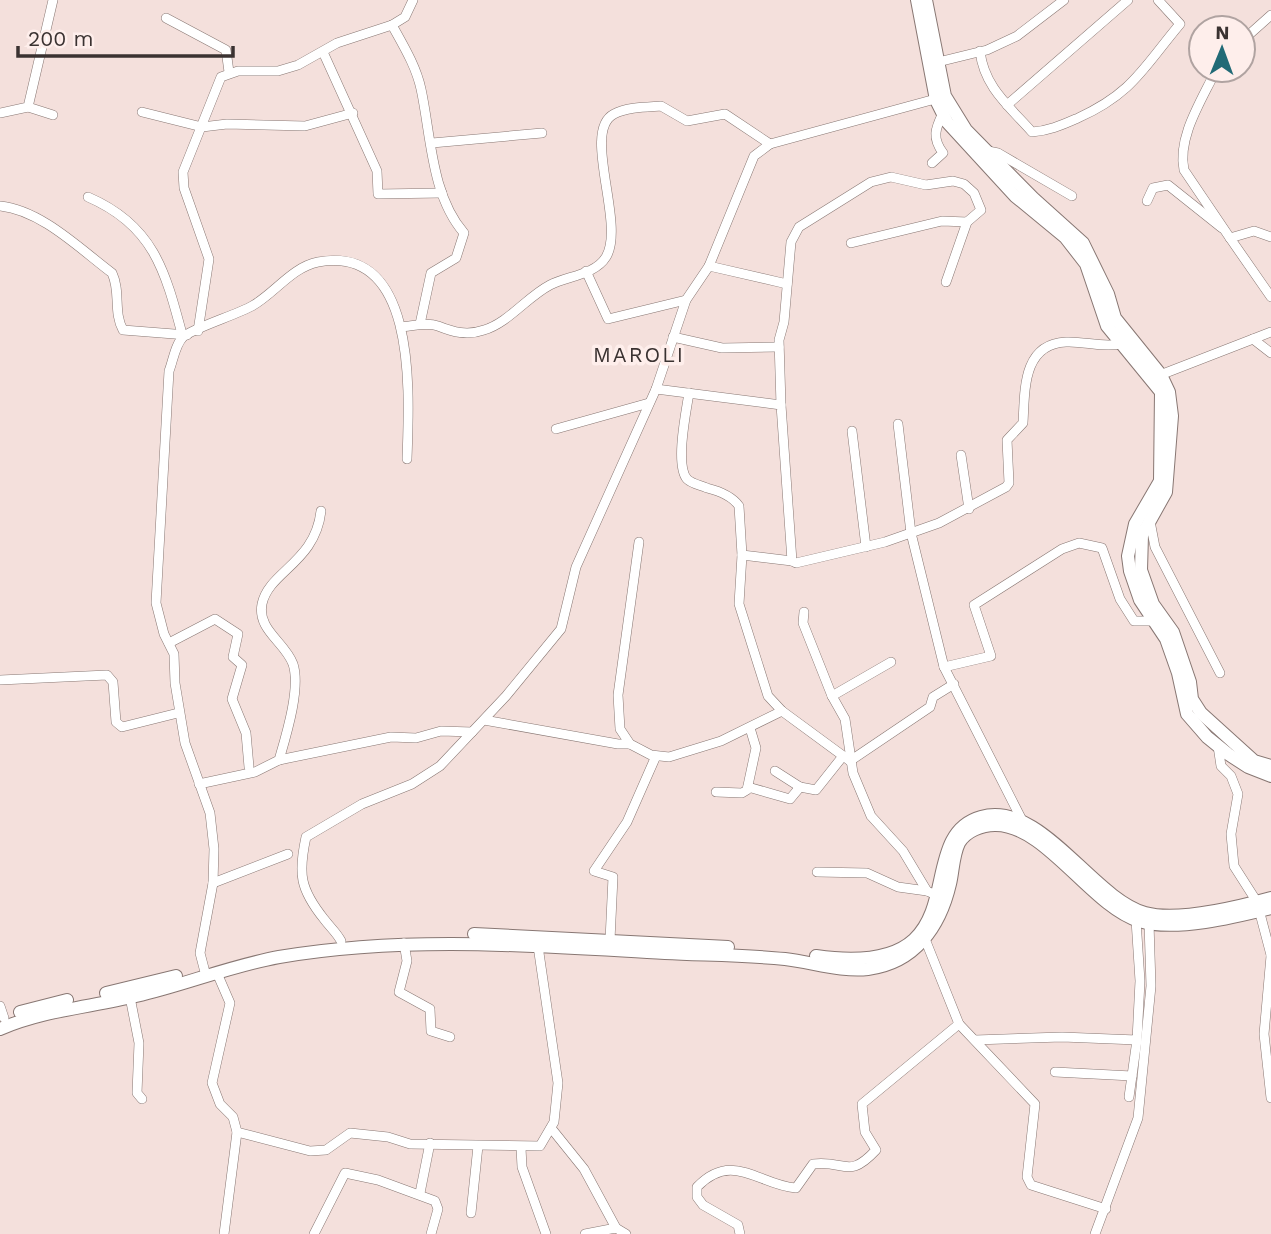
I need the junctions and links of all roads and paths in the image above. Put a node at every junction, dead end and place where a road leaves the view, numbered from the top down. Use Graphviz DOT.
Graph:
graph roads {
  1 [pos="53,0"];
  2 [pos="413,0"];
  3 [pos="917,0"];
  4 [pos="926,0"];
  5 [pos="1064,0"];
  6 [pos="1128,0"];
  7 [pos="1158,0"];
  8 [pos="1271,15"];
  9 [pos="166,18"];
  10 [pos="392,25"];
  11 [pos="1257,28"];
  12 [pos="980,51"];
  13 [pos="323,52"];
  14 [pos="938,62"];
  15 [pos="229,72"];
  16 [pos="1210,84"];
  17 [pos="941,98"];
  18 [pos="1007,105"];
  19 [pos="28,107"];
  20 [pos="142,112"];
  21 [pos="0,113"];
  22 [pos="353,113"];
  23 [pos="943,113"];
  24 [pos="52,116"];
  25 [pos="202,127"];
  26 [pos="542,133"];
  27 [pos="432,144"];
  28 [pos="770,144"];
  29 [pos="988,151"];
  30 [pos="932,163"];
  31 [pos="442,193"];
  32 [pos="1072,196"];
  33 [pos="88,198"];
  34 [pos="1147,201"];
  35 [pos="0,206"];
  36 [pos="967,222"];
  37 [pos="1228,234"];
  38 [pos="1271,237"];
  39 [pos="851,243"];
  40 [pos="709,265"];
  41 [pos="586,271"];
  42 [pos="946,282"];
  43 [pos="787,284"];
  44 [pos="1271,297"];
  45 [pos="686,300"];
  46 [pos="419,324"];
  47 [pos="401,327"];
  48 [pos="198,331"];
  49 [pos="1271,332"];
  50 [pos="185,334"];
  51 [pos="673,337"];
  52 [pos="1252,339"];
  53 [pos="1121,344"];
  54 [pos="779,347"];
  55 [pos="1271,353"];
  56 [pos="1157,377"];
  57 [pos="656,389"];
  58 [pos="689,393"];
  59 [pos="649,403"];
  60 [pos="781,405"];
  61 [pos="898,424"];
  62 [pos="556,429"];
  63 [pos="852,430"];
  64 [pos="961,456"];
  65 [pos="407,459"];
  66 [pos="969,509"];
  67 [pos="321,511"];
  68 [pos="1150,521"];
  69 [pos="911,533"];
  70 [pos="639,542"];
  71 [pos="866,547"];
  72 [pos="742,555"];
  73 [pos="792,561"];
  74 [pos="804,612"];
  75 [pos="1154,621"];
  76 [pos="169,643"];
  77 [pos="891,662"];
  78 [pos="944,667"];
  79 [pos="1220,673"];
  80 [pos="0,680"];
  81 [pos="954,684"];
  82 [pos="832,696"];
  83 [pos="782,711"];
  84 [pos="178,713"];
  85 [pos="484,720"];
  86 [pos="750,728"];
  87 [pos="472,732"];
  88 [pos="630,744"];
  89 [pos="1218,746"];
  90 [pos="656,756"];
  91 [pos="846,759"];
  92 [pos="279,760"];
  93 [pos="249,766"];
  94 [pos="1271,766"];
  95 [pos="775,771"];
  96 [pos="1271,776"];
  97 [pos="199,784"];
  98 [pos="748,787"];
  99 [pos="800,787"];
  100 [pos="716,792"];
  101 [pos="1024,824"];
  102 [pos="1052,848"];
  103 [pos="288,854"];
  104 [pos="817,872"];
  105 [pos="213,883"];
  106 [pos="932,893"];
  107 [pos="1271,898"];
  108 [pos="1262,907"];
  109 [pos="1142,921"];
  110 [pos="925,939"];
  111 [pos="610,940"];
  112 [pos="341,941"];
  113 [pos="404,943"];
  114 [pos="538,946"];
  115 [pos="1271,956"];
  116 [pos="209,973"];
  117 [pos="130,997"];
  118 [pos="1,1018"];
  119 [pos="959,1024"];
  120 [pos="450,1037"];
  121 [pos="975,1040"];
  122 [pos="1137,1040"];
  123 [pos="1055,1072"];
  124 [pos="1132,1076"];
  125 [pos="1129,1097"];
  126 [pos="1271,1098"];
  127 [pos="142,1099"];
  128 [pos="551,1128"];
  129 [pos="237,1132"];
  130 [pos="430,1143"];
  131 [pos="478,1146"];
  132 [pos="521,1148"];
  133 [pos="420,1193"];
  134 [pos="1106,1209"];
  135 [pos="471,1213"];
  136 [pos="616,1228"];
  137 [pos="224,1234"];
  138 [pos="314,1234"];
  139 [pos="431,1234"];
  140 [pos="546,1234"];
  141 [pos="585,1234"];
  142 [pos="626,1234"];
  143 [pos="740,1234"];
  144 [pos="1096,1234"];
  1 -- 19 [label="street"];
  2 -- 10 [label="street"];
  3 -- 17 [label="highway"];
  4 -- 14 [label="highway"];
  5 -- 12 [label="street"];
  6 -- 18 [label="street"];
  7 -- 18 [label="street"];
  8 -- 11 [label="street"];
  9 -- 15 [label="street"];
  10 -- 13 [label="street"];
  10 -- 27 [label="street"];
  12 -- 14 [label="street"];
  12 -- 18 [label="street"];
  13 -- 15 [label="street"];
  13 -- 22 [label="street"];
  14 -- 17 [label="highway"];
  15 -- 25 [label="street"];
  16 -- 37 [label="street"];
  17 -- 23 [label="highway"];
  17 -- 28 [label="street"];
  17 -- 29 [label="highway"];
  19 -- 21 [label="street"];
  19 -- 24 [label="street"];
  20 -- 25 [label="street"];
  22 -- 25 [label="street"];
  22 -- 31 [label="street"];
  23 -- 30 [label="street"];
  23 -- 53 [label="highway"];
  25 -- 48 [label="street"];
  26 -- 27 [label="street"];
  27 -- 31 [label="street"];
  28 -- 40 [label="street"];
  28 -- 41 [label="street"];
  29 -- 32 [label="street"];
  29 -- 56 [label="highway"];
  31 -- 46 [label="street"];
  33 -- 50 [label="street"];
  34 -- 37 [label="street"];
  35 -- 50 [label="street"];
  36 -- 39 [label="street"];
  36 -- 42 [label="street"];
  36 -- 43 [label="street"];
  37 -- 38 [label="street"];
  37 -- 44 [label="street"];
  40 -- 43 [label="street"];
  40 -- 45 [label="street"];
  41 -- 45 [label="street"];
  41 -- 46 [label="street"];
  43 -- 54 [label="street"];
  45 -- 51 [label="street"];
  46 -- 47 [label="street"];
  47 -- 48 [label="street"];
  47 -- 65 [label="street"];
  48 -- 50 [label="street"];
  49 -- 52 [label="street"];
  50 -- 76 [label="street"];
  51 -- 54 [label="street"];
  51 -- 57 [label="street"];
  52 -- 55 [label="street"];
  52 -- 56 [label="street"];
  53 -- 56 [label="highway"];
  53 -- 66 [label="street"];
  54 -- 60 [label="street"];
  56 -- 68 [label="highway"];
  56 -- 75 [label="highway"];
  57 -- 58 [label="street"];
  57 -- 59 [label="street"];
  58 -- 60 [label="street"];
  58 -- 72 [label="street"];
  59 -- 62 [label="street"];
  59 -- 85 [label="street"];
  60 -- 73 [label="street"];
  61 -- 69 [label="street"];
  63 -- 71 [label="street"];
  64 -- 66 [label="street"];
  66 -- 69 [label="street"];
  67 -- 92 [label="street"];
  68 -- 79 [label="street"];
  68 -- 94 [label="highway"];
  69 -- 71 [label="street"];
  69 -- 78 [label="street"];
  70 -- 88 [label="street"];
  71 -- 73 [label="street"];
  72 -- 73 [label="street"];
  72 -- 83 [label="street"];
  74 -- 82 [label="street"];
  75 -- 78 [label="street"];
  75 -- 89 [label="highway"];
  76 -- 84 [label="street"];
  76 -- 93 [label="street"];
  77 -- 82 [label="street"];
  78 -- 81 [label="street"];
  80 -- 84 [label="street"];
  81 -- 91 [label="street"];
  81 -- 101 [label="street"];
  82 -- 91 [label="street"];
  83 -- 86 [label="street"];
  83 -- 91 [label="street"];
  84 -- 97 [label="street"];
  85 -- 87 [label="street"];
  85 -- 88 [label="street"];
  86 -- 90 [label="street"];
  86 -- 98 [label="street"];
  87 -- 92 [label="street"];
  87 -- 112 [label="street"];
  88 -- 90 [label="street"];
  89 -- 96 [label="highway"];
  89 -- 108 [label="street"];
  90 -- 111 [label="street"];
  91 -- 99 [label="street"];
  91 -- 106 [label="street"];
  92 -- 97 [label="street"];
  95 -- 99 [label="street"];
  97 -- 105 [label="street"];
  98 -- 99 [label="street"];
  98 -- 100 [label="street"];
  101 -- 102 [label="highway"];
  101 -- 106 [label="highway"];
  102 -- 108 [label="highway"];
  102 -- 109 [label="highway"];
  102 -- 110 [label="highway"];
  103 -- 105 [label="street"];
  104 -- 106 [label="street"];
  105 -- 116 [label="street"];
  106 -- 111 [label="highway"];
  107 -- 108 [label="highway"];
  108 -- 109 [label="highway"];
  108 -- 115 [label="street"];
  109 -- 122 [label="street"];
  109 -- 134 [label="street"];
  110 -- 114 [label="highway"];
  110 -- 119 [label="street"];
  111 -- 112 [label="highway"];
  112 -- 116 [label="highway"];
  113 -- 114 [label="highway"];
  113 -- 116 [label="highway"];
  113 -- 120 [label="street"];
  114 -- 128 [label="street"];
  115 -- 126 [label="street"];
  116 -- 117 [label="highway"];
  116 -- 118 [label="highway"];
  116 -- 129 [label="street"];
  117 -- 118 [label="highway"];
  117 -- 127 [label="street"];
  119 -- 121 [label="street"];
  119 -- 143 [label="street"];
  121 -- 122 [label="street"];
  121 -- 134 [label="street"];
  122 -- 124 [label="street"];
  123 -- 124 [label="street"];
  124 -- 125 [label="street"];
  128 -- 132 [label="street"];
  128 -- 136 [label="street"];
  129 -- 130 [label="street"];
  129 -- 137 [label="street"];
  130 -- 131 [label="street"];
  130 -- 133 [label="street"];
  131 -- 132 [label="street"];
  131 -- 135 [label="street"];
  132 -- 140 [label="street"];
  133 -- 138 [label="street"];
  133 -- 139 [label="street"];
  134 -- 144 [label="street"];
  136 -- 141 [label="street"];
  136 -- 142 [label="street"];
}
